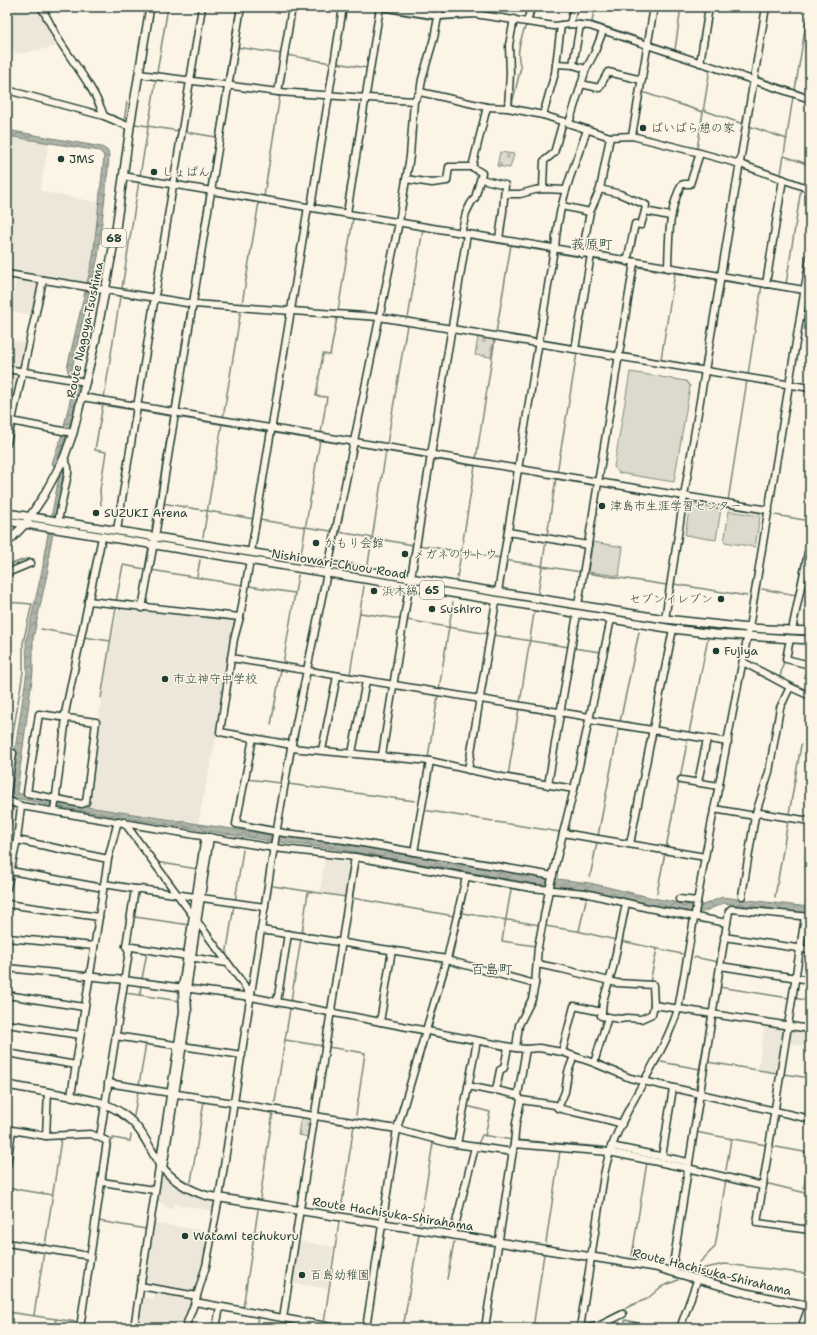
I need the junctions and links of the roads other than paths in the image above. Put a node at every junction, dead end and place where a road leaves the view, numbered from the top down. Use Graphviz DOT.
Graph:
graph roads {
  1 [pos="41,7"];
  2 [pos="150,7"];
  3 [pos="202,7"];
  4 [pos="241,7"];
  5 [pos="292,7"];
  6 [pos="343,7"];
  7 [pos="380,7"];
  8 [pos="440,7"];
  9 [pos="531,7"];
  10 [pos="574,7"];
  11 [pos="654,7"];
  12 [pos="709,7"];
  13 [pos="766,7"];
  14 [pos="439,16"];
  15 [pos="514,19"];
  16 [pos="527,22"];
  17 [pos="570,24"];
  18 [pos="561,25"];
  19 [pos="580,25"];
  20 [pos="603,30"];
  21 [pos="648,46"];
  22 [pos="556,64"];
  23 [pos="700,64"];
  24 [pos="573,65"];
  25 [pos="586,69"];
  26 [pos="139,74"];
  27 [pos="642,80"];
  28 [pos="190,81"];
  29 [pos="754,81"];
  30 [pos="581,84"];
  31 [pos="228,86"];
  32 [pos="8,90"];
  33 [pos="278,92"];
  34 [pos="420,92"];
  35 [pos="329,95"];
  36 [pos="365,98"];
  37 [pos="810,100"];
  38 [pos="414,101"];
  39 [pos="487,107"];
  40 [pos="508,108"];
  41 [pos="543,115"];
  42 [pos="104,116"];
  43 [pos="566,122"];
  44 [pos="130,127"];
  45 [pos="587,130"];
  46 [pos="632,136"];
  47 [pos="610,137"];
  48 [pos="700,153"];
  49 [pos="740,164"];
  50 [pos="472,167"];
  51 [pos="123,176"];
  52 [pos="783,178"];
  53 [pos="406,179"];
  54 [pos="481,179"];
  55 [pos="173,185"];
  56 [pos="543,189"];
  57 [pos="600,189"];
  58 [pos="810,189"];
  59 [pos="566,190"];
  60 [pos="211,191"];
  61 [pos="505,194"];
  62 [pos="562,206"];
  63 [pos="309,207"];
  64 [pos="645,211"];
  65 [pos="590,212"];
  66 [pos="347,213"];
  67 [pos="670,216"];
  68 [pos="399,222"];
  69 [pos="464,233"];
  70 [pos="499,240"];
  71 [pos="555,249"];
  72 [pos="582,254"];
  73 [pos="590,255"];
  74 [pos="810,256"];
  75 [pos="630,262"];
  76 [pos="668,268"];
  77 [pos="7,274"];
  78 [pos="721,277"];
  79 [pos="43,280"];
  80 [pos="766,284"];
  81 [pos="804,290"];
  82 [pos="105,291"];
  83 [pos="155,298"];
  84 [pos="193,304"];
  85 [pos="291,311"];
  86 [pos="379,317"];
  87 [pos="451,329"];
  88 [pos="538,343"];
  89 [pos="575,349"];
  90 [pos="619,356"];
  91 [pos="7,369"];
  92 [pos="23,371"];
  93 [pos="705,371"];
  94 [pos="86,382"];
  95 [pos="789,384"];
  96 [pos="810,388"];
  97 [pos="82,397"];
  98 [pos="137,407"];
  99 [pos="175,413"];
  100 [pos="10,423"];
  101 [pos="272,429"];
  102 [pos="68,432"];
  103 [pos="354,442"];
  104 [pos="7,443"];
  105 [pos="431,455"];
  106 [pos="62,461"];
  107 [pos="518,469"];
  108 [pos="598,482"];
  109 [pos="684,496"];
  110 [pos="768,510"];
  111 [pos="7,512"];
  112 [pos="31,516"];
  113 [pos="55,520"];
  114 [pos="7,521"];
  115 [pos="25,524"];
  116 [pos="117,530"];
  117 [pos="508,532"];
  118 [pos="102,537"];
  119 [pos="155,537"];
  120 [pos="7,543"];
  121 [pos="810,543"];
  122 [pos="153,545"];
  123 [pos="588,546"];
  124 [pos="251,552"];
  125 [pos="250,560"];
  126 [pos="31,563"];
  127 [pos="329,565"];
  128 [pos="7,573"];
  129 [pos="326,573"];
  130 [pos="411,578"];
  131 [pos="409,587"];
  132 [pos="498,592"];
  133 [pos="88,601"];
  134 [pos="496,601"];
  135 [pos="578,605"];
  136 [pos="142,608"];
  137 [pos="577,614"];
  138 [pos="240,617"];
  139 [pos="611,619"];
  140 [pos="665,619"];
  141 [pos="749,628"];
  142 [pos="673,629"];
  143 [pos="792,630"];
  144 [pos="810,631"];
  145 [pos="748,637"];
  146 [pos="790,639"];
  147 [pos="810,640"];
  148 [pos="231,658"];
  149 [pos="743,662"];
  150 [pos="810,665"];
  151 [pos="307,671"];
  152 [pos="337,676"];
  153 [pos="366,681"];
  154 [pos="393,685"];
  155 [pos="790,687"];
  156 [pos="810,696"];
  157 [pos="480,700"];
  158 [pos="561,712"];
  159 [pos="65,718"];
  160 [pos="589,719"];
  161 [pos="653,730"];
  162 [pos="253,738"];
  163 [pos="707,739"];
  164 [pos="728,742"];
  165 [pos="292,746"];
  166 [pos="322,750"];
  167 [pos="12,753"];
  168 [pos="352,753"];
  169 [pos="382,756"];
  170 [pos="430,761"];
  171 [pos="468,770"];
  172 [pos="681,780"];
  173 [pos="698,782"];
  174 [pos="548,785"];
  175 [pos="719,786"];
  176 [pos="574,789"];
  177 [pos="7,793"];
  178 [pos="56,799"];
  179 [pos="8,800"];
  180 [pos="18,805"];
  181 [pos="714,809"];
  182 [pos="54,810"];
  183 [pos="755,816"];
  184 [pos="810,821"];
  185 [pos="121,822"];
  186 [pos="276,832"];
  187 [pos="563,834"];
  188 [pos="208,837"];
  189 [pos="18,840"];
  190 [pos="630,844"];
  191 [pos="274,846"];
  192 [pos="414,852"];
  193 [pos="355,857"];
  194 [pos="705,857"];
  195 [pos="108,859"];
  196 [pos="12,871"];
  197 [pos="466,876"];
  198 [pos="553,876"];
  199 [pos="104,886"];
  200 [pos="7,888"];
  201 [pos="550,888"];
  202 [pos="135,889"];
  203 [pos="176,894"];
  204 [pos="742,896"];
  205 [pos="199,897"];
  206 [pos="679,899"];
  207 [pos="697,901"];
  208 [pos="626,903"];
  209 [pos="7,904"];
  210 [pos="265,907"];
  211 [pos="695,915"];
  212 [pos="193,916"];
  213 [pos="99,917"];
  214 [pos="807,917"];
  215 [pos="197,922"];
  216 [pos="727,923"];
  217 [pos="261,930"];
  218 [pos="288,934"];
  219 [pos="724,937"];
  220 [pos="7,938"];
  221 [pos="342,942"];
  222 [pos="94,946"];
  223 [pos="126,946"];
  224 [pos="800,948"];
  225 [pos="392,950"];
  226 [pos="810,950"];
  227 [pos="190,957"];
  228 [pos="447,959"];
  229 [pos="227,963"];
  230 [pos="537,964"];
  231 [pos="720,966"];
  232 [pos="7,968"];
  233 [pos="89,976"];
  234 [pos="795,978"];
  235 [pos="124,980"];
  236 [pos="810,980"];
  237 [pos="609,982"];
  238 [pos="535,984"];
  239 [pos="185,988"];
  240 [pos="7,995"];
  241 [pos="251,997"];
  242 [pos="277,1002"];
  243 [pos="654,1005"];
  244 [pos="84,1007"];
  245 [pos="678,1009"];
  246 [pos="331,1012"];
  247 [pos="602,1012"];
  248 [pos="712,1014"];
  249 [pos="608,1017"];
  250 [pos="380,1022"];
  251 [pos="7,1024"];
  252 [pos="787,1026"];
  253 [pos="810,1029"];
  254 [pos="426,1031"];
  255 [pos="80,1035"];
  256 [pos="115,1036"];
  257 [pos="477,1041"];
  258 [pos="180,1046"];
  259 [pos="508,1047"];
  260 [pos="516,1048"];
  261 [pos="526,1050"];
  262 [pos="562,1052"];
  263 [pos="7,1053"];
  264 [pos="242,1056"];
  265 [pos="574,1056"];
  266 [pos="594,1063"];
  267 [pos="76,1065"];
  268 [pos="644,1082"];
  269 [pos="108,1083"];
  270 [pos="7,1085"];
  271 [pos="468,1086"];
  272 [pos="672,1088"];
  273 [pos="496,1090"];
  274 [pos="48,1092"];
  275 [pos="174,1093"];
  276 [pos="699,1093"];
  277 [pos="71,1096"];
  278 [pos="519,1097"];
  279 [pos="234,1103"];
  280 [pos="105,1104"];
  281 [pos="558,1108"];
  282 [pos="774,1111"];
  283 [pos="315,1114"];
  284 [pos="810,1119"];
  285 [pos="622,1124"];
  286 [pos="397,1127"];
  287 [pos="10,1129"];
  288 [pos="46,1136"];
  289 [pos="100,1137"];
  290 [pos="515,1142"];
  291 [pos="457,1144"];
  292 [pos="474,1147"];
  293 [pos="610,1149"];
  294 [pos="513,1152"];
  295 [pos="662,1157"];
  296 [pos="7,1165"];
  297 [pos="161,1165"];
  298 [pos="688,1165"];
  299 [pos="102,1182"];
  300 [pos="763,1184"];
  301 [pos="154,1190"];
  302 [pos="219,1198"];
  303 [pos="300,1210"];
  304 [pos="382,1223"];
  305 [pos="810,1230"];
  306 [pos="453,1234"];
  307 [pos="499,1242"];
  308 [pos="7,1243"];
  309 [pos="90,1256"];
  310 [pos="590,1256"];
  311 [pos="672,1271"];
  312 [pos="698,1278"];
  313 [pos="140,1286"];
  314 [pos="196,1299"];
  315 [pos="810,1305"];
  316 [pos="220,1307"];
  317 [pos="623,1314"];
  318 [pos="283,1318"];
  319 [pos="300,1321"];
  320 [pos="80,1328"];
  321 [pos="134,1328"];
  322 [pos="185,1328"];
  323 [pos="216,1328"];
  324 [pos="298,1328"];
  325 [pos="337,1328"];
  326 [pos="366,1328"];
  327 [pos="485,1328"];
  328 [pos="580,1328"];
  329 [pos="588,1328"];
  330 [pos="680,1328"];
  331 [pos="801,1328"];
  1 -- 42 [label="street"];
  2 -- 26 [label="main road, Route Nagoya-Tsushima / 68"];
  3 -- 28 [label="street"];
  4 -- 31 [label="street"];
  5 -- 33 [label="street"];
  6 -- 35 [label="street"];
  7 -- 14 [label="street"];
  7 -- 36 [label="street"];
  8 -- 14 [label="street"];
  9 -- 16 [label="street"];
  10 -- 17 [label="street"];
  11 -- 21 [label="street"];
  12 -- 23 [label="street"];
  13 -- 29 [label="street"];
  14 -- 15 [label="street"];
  14 -- 34 [label="street"];
  15 -- 16 [label="street"];
  15 -- 40 [label="street"];
  16 -- 18 [label="street"];
  17 -- 18 [label="street"];
  17 -- 19 [label="street"];
  18 -- 22 [label="street"];
  19 -- 20 [label="street"];
  19 -- 24 [label="street"];
  20 -- 21 [label="street"];
  20 -- 25 [label="street"];
  21 -- 23 [label="street"];
  21 -- 27 [label="street"];
  22 -- 24 [label="street"];
  22 -- 41 [label="street"];
  23 -- 29 [label="street"];
  24 -- 25 [label="street"];
  25 -- 30 [label="street"];
  26 -- 28 [label="street"];
  26 -- 44 [label="main road, Route Nagoya-Tsushima / 68"];
  27 -- 30 [label="street"];
  27 -- 46 [label="street"];
  28 -- 31 [label="street"];
  28 -- 55 [label="street"];
  29 -- 37 [label="street"];
  29 -- 49 [label="street"];
  30 -- 43 [label="street"];
  31 -- 33 [label="street"];
  31 -- 60 [label="street"];
  32 -- 42 [label="street"];
  33 -- 35 [label="street"];
  34 -- 38 [label="street"];
  34 -- 39 [label="street"];
  35 -- 36 [label="street"];
  35 -- 63 [label="street"];
  36 -- 38 [label="street"];
  36 -- 66 [label="street"];
  38 -- 53 [label="street"];
  39 -- 40 [label="street"];
  39 -- 50 [label="street"];
  40 -- 41 [label="street"];
  41 -- 43 [label="street"];
  42 -- 44 [label="street"];
  43 -- 45 [label="street"];
  43 -- 56 [label="street"];
  44 -- 51 [label="main road, Route Nagoya-Tsushima / 68"];
  45 -- 47 [label="street"];
  45 -- 59 [label="street"];
  46 -- 47 [label="street"];
  46 -- 48 [label="street"];
  47 -- 57 [label="street"];
  48 -- 49 [label="street"];
  48 -- 67 [label="street"];
  49 -- 52 [label="street"];
  49 -- 78 [label="street"];
  50 -- 53 [label="street"];
  50 -- 54 [label="street"];
  51 -- 55 [label="street"];
  51 -- 82 [label="main road, Route Nagoya-Tsushima / 68"];
  52 -- 58 [label="street"];
  52 -- 80 [label="street"];
  53 -- 68 [label="street"];
  54 -- 61 [label="street"];
  54 -- 69 [label="street"];
  55 -- 60 [label="street"];
  55 -- 83 [label="street"];
  56 -- 59 [label="street"];
  56 -- 61 [label="street"];
  57 -- 64 [label="street"];
  57 -- 65 [label="street"];
  59 -- 62 [label="street"];
  60 -- 63 [label="street"];
  60 -- 84 [label="street"];
  61 -- 70 [label="street"];
  62 -- 65 [label="street"];
  62 -- 71 [label="street"];
  63 -- 66 [label="street"];
  63 -- 85 [label="street"];
  64 -- 67 [label="street"];
  64 -- 75 [label="street"];
  65 -- 72 [label="street"];
  66 -- 68 [label="street"];
  67 -- 76 [label="street"];
  68 -- 69 [label="street"];
  68 -- 86 [label="street"];
  69 -- 70 [label="street"];
  69 -- 87 [label="street"];
  70 -- 71 [label="street"];
  71 -- 72 [label="street"];
  71 -- 88 [label="street"];
  72 -- 73 [label="street"];
  73 -- 75 [label="street"];
  73 -- 89 [label="street"];
  74 -- 81 [label="street"];
  75 -- 76 [label="street"];
  75 -- 90 [label="street"];
  76 -- 78 [label="street"];
  77 -- 79 [label="street"];
  78 -- 80 [label="street"];
  78 -- 93 [label="street"];
  79 -- 82 [label="street"];
  79 -- 92 [label="street"];
  80 -- 81 [label="street"];
  81 -- 95 [label="street"];
  82 -- 83 [label="street"];
  82 -- 94 [label="main road, Route Nagoya-Tsushima / 68"];
  83 -- 84 [label="street"];
  83 -- 98 [label="street"];
  84 -- 85 [label="street"];
  84 -- 99 [label="street"];
  85 -- 86 [label="street"];
  85 -- 101 [label="street"];
  86 -- 87 [label="street"];
  86 -- 103 [label="street"];
  87 -- 88 [label="street"];
  87 -- 105 [label="street"];
  88 -- 89 [label="street"];
  88 -- 107 [label="street"];
  89 -- 90 [label="street"];
  90 -- 93 [label="street"];
  90 -- 108 [label="street"];
  91 -- 92 [label="street"];
  92 -- 94 [label="street"];
  92 -- 100 [label="street"];
  93 -- 95 [label="street"];
  93 -- 109 [label="street"];
  94 -- 97 [label="main road, Route Nagoya-Tsushima / 68"];
  95 -- 96 [label="street"];
  95 -- 110 [label="street"];
  97 -- 98 [label="street"];
  97 -- 102 [label="main road, Route Nagoya-Tsushima / 68"];
  98 -- 99 [label="street"];
  98 -- 116 [label="street"];
  99 -- 101 [label="street"];
  99 -- 119 [label="street"];
  100 -- 102 [label="street"];
  100 -- 104 [label="street"];
  101 -- 103 [label="street"];
  101 -- 124 [label="street"];
  102 -- 106 [label="main road, Route Nagoya-Tsushima / 68"];
  103 -- 105 [label="street"];
  103 -- 127 [label="street"];
  105 -- 107 [label="street"];
  105 -- 130 [label="street"];
  106 -- 112 [label="main road, Route Nagoya-Tsushima / 68"];
  106 -- 113 [label="street"];
  107 -- 108 [label="street"];
  107 -- 117 [label="street"];
  108 -- 109 [label="street"];
  108 -- 123 [label="street"];
  109 -- 110 [label="street"];
  109 -- 140 [label="street"];
  110 -- 141 [label="street"];
  111 -- 112 [label="main road, Nishiowari-Chuou Road / 65"];
  112 -- 113 [label="main road, Nishiowari-Chuou Road / 65"];
  112 -- 115 [label="main road, Route Nagoya-Tsushima / 68"];
  113 -- 116 [label="main road, Nishiowari-Chuou Road / 65"];
  114 -- 115 [label="main road, Nishiowari-Chuou Road / 65"];
  115 -- 118 [label="main road, Nishiowari-Chuou Road / 65"];
  115 -- 120 [label="main road, Route Nagoya-Tsushima / 68"];
  116 -- 119 [label="main road, Nishiowari-Chuou Road / 65"];
  117 -- 123 [label="street"];
  117 -- 132 [label="street"];
  118 -- 122 [label="main road, Nishiowari-Chuou Road / 65"];
  118 -- 133 [label="street"];
  119 -- 122 [label="street"];
  119 -- 124 [label="main road, Nishiowari-Chuou Road / 65"];
  121 -- 143 [label="street"];
  122 -- 125 [label="main road, Nishiowari-Chuou Road / 65"];
  122 -- 136 [label="street"];
  123 -- 135 [label="street"];
  124 -- 127 [label="main road, Nishiowari-Chuou Road / 65"];
  125 -- 129 [label="main road, Nishiowari-Chuou Road / 65"];
  125 -- 138 [label="street"];
  126 -- 128 [label="street"];
  127 -- 129 [label="street"];
  127 -- 130 [label="main road, Nishiowari-Chuou Road / 65"];
  129 -- 131 [label="main road, Nishiowari-Chuou Road / 65"];
  129 -- 151 [label="street"];
  130 -- 132 [label="main road, Nishiowari-Chuou Road / 65"];
  131 -- 134 [label="main road, Nishiowari-Chuou Road / 65"];
  131 -- 154 [label="street"];
  132 -- 135 [label="main road, Nishiowari-Chuou Road / 65"];
  133 -- 136 [label="street"];
  133 -- 159 [label="street"];
  134 -- 137 [label="main road, Nishiowari-Chuou Road / 65"];
  134 -- 157 [label="street"];
  135 -- 140 [label="main road, Nishiowari-Chuou Road / 65"];
  136 -- 138 [label="street"];
  137 -- 139 [label="main road, Nishiowari-Chuou Road / 65"];
  137 -- 158 [label="street"];
  138 -- 148 [label="street"];
  139 -- 142 [label="main road, Nishiowari-Chuou Road / 65"];
  139 -- 160 [label="street"];
  140 -- 141 [label="main road, Nishiowari-Chuou Road / 65"];
  141 -- 143 [label="main road, Nishiowari-Chuou Road / 65"];
  141 -- 145 [label="street"];
  142 -- 145 [label="main road, Nishiowari-Chuou Road / 65"];
  142 -- 161 [label="street"];
  143 -- 144 [label="main road, Nishiowari-Chuou Road / 65"];
  145 -- 146 [label="main road, Nishiowari-Chuou Road / 65"];
  145 -- 149 [label="street"];
  146 -- 147 [label="main road, Nishiowari-Chuou Road / 65"];
  146 -- 150 [label="street"];
  148 -- 151 [label="street"];
  148 -- 162 [label="street"];
  149 -- 155 [label="street"];
  149 -- 164 [label="street"];
  151 -- 152 [label="street"];
  151 -- 165 [label="street"];
  152 -- 153 [label="street"];
  152 -- 166 [label="street"];
  153 -- 154 [label="street"];
  153 -- 168 [label="street"];
  154 -- 157 [label="street"];
  154 -- 169 [label="street"];
  155 -- 156 [label="street"];
  155 -- 183 [label="street"];
  157 -- 158 [label="street"];
  157 -- 171 [label="street"];
  158 -- 160 [label="street"];
  158 -- 174 [label="street"];
  159 -- 178 [label="street"];
  159 -- 178 [label="street"];
  159 -- 178 [label="street"];
  160 -- 161 [label="street"];
  160 -- 176 [label="street"];
  161 -- 163 [label="street"];
  161 -- 190 [label="street"];
  162 -- 165 [label="street"];
  162 -- 186 [label="street"];
  163 -- 164 [label="street"];
  163 -- 173 [label="street"];
  164 -- 175 [label="street"];
  165 -- 166 [label="street"];
  165 -- 186 [label="street"];
  166 -- 168 [label="street"];
  167 -- 177 [label="street"];
  168 -- 169 [label="street"];
  169 -- 170 [label="street"];
  170 -- 171 [label="street"];
  170 -- 192 [label="street"];
  171 -- 174 [label="street"];
  172 -- 173 [label="street"];
  173 -- 175 [label="street"];
  174 -- 176 [label="street"];
  175 -- 181 [label="street"];
  176 -- 187 [label="street"];
  178 -- 182 [label="street"];
  179 -- 180 [label="street"];
  180 -- 182 [label="street"];
  180 -- 189 [label="street"];
  181 -- 183 [label="street"];
  181 -- 194 [label="street"];
  182 -- 185 [label="street"];
  183 -- 184 [label="street"];
  183 -- 204 [label="street"];
  185 -- 188 [label="street"];
  185 -- 195 [label="street"];
  185 -- 203 [label="street"];
  186 -- 191 [label="street"];
  186 -- 192 [label="street"];
  187 -- 190 [label="street"];
  187 -- 198 [label="street"];
  188 -- 191 [label="street"];
  188 -- 205 [label="street"];
  189 -- 195 [label="street"];
  189 -- 196 [label="street"];
  190 -- 194 [label="street"];
  191 -- 193 [label="street"];
  191 -- 210 [label="street"];
  192 -- 198 [label="street"];
  193 -- 197 [label="street"];
  193 -- 221 [label="street"];
  194 -- 207 [label="street"];
  195 -- 199 [label="street"];
  196 -- 199 [label="street"];
  196 -- 200 [label="street"];
  197 -- 201 [label="street"];
  197 -- 228 [label="street"];
  198 -- 201 [label="street"];
  199 -- 202 [label="street"];
  199 -- 213 [label="street"];
  201 -- 208 [label="street"];
  201 -- 230 [label="street"];
  202 -- 203 [label="street"];
  202 -- 223 [label="street"];
  203 -- 205 [label="street"];
  203 -- 212 [label="street"];
  205 -- 210 [label="street"];
  205 -- 212 [label="street"];
  205 -- 215 [label="street"];
  206 -- 207 [label="street"];
  207 -- 211 [label="street"];
  208 -- 211 [label="street"];
  208 -- 237 [label="street"];
  209 -- 213 [label="street"];
  210 -- 217 [label="street"];
  211 -- 216 [label="street"];
  211 -- 245 [label="street"];
  212 -- 215 [label="street"];
  212 -- 227 [label="street"];
  213 -- 222 [label="street"];
  214 -- 216 [label="street"];
  214 -- 224 [label="street"];
  215 -- 227 [label="street"];
  215 -- 229 [label="street"];
  216 -- 219 [label="street"];
  217 -- 218 [label="street"];
  217 -- 241 [label="street"];
  218 -- 221 [label="street"];
  218 -- 242 [label="street"];
  219 -- 224 [label="street"];
  219 -- 231 [label="street"];
  220 -- 222 [label="street"];
  221 -- 225 [label="street"];
  221 -- 246 [label="street"];
  222 -- 233 [label="street"];
  223 -- 227 [label="street"];
  223 -- 235 [label="street"];
  224 -- 226 [label="street"];
  224 -- 234 [label="street"];
  225 -- 228 [label="street"];
  225 -- 250 [label="street"];
  227 -- 229 [label="street"];
  227 -- 239 [label="street"];
  228 -- 238 [label="street"];
  228 -- 254 [label="street"];
  229 -- 241 [label="street"];
  230 -- 237 [label="street"];
  230 -- 238 [label="street"];
  231 -- 234 [label="street"];
  231 -- 248 [label="street"];
  232 -- 233 [label="street"];
  233 -- 235 [label="street"];
  233 -- 244 [label="street"];
  234 -- 236 [label="street"];
  234 -- 252 [label="street"];
  235 -- 239 [label="street"];
  235 -- 256 [label="street"];
  237 -- 243 [label="street"];
  237 -- 247 [label="street"];
  238 -- 260 [label="street"];
  239 -- 241 [label="street"];
  239 -- 258 [label="street"];
  240 -- 244 [label="street"];
  241 -- 242 [label="street"];
  241 -- 264 [label="street"];
  242 -- 246 [label="street"];
  243 -- 245 [label="street"];
  243 -- 249 [label="street"];
  244 -- 255 [label="street"];
  245 -- 248 [label="street"];
  245 -- 268 [label="street"];
  246 -- 250 [label="street"];
  246 -- 283 [label="street"];
  247 -- 249 [label="street"];
  247 -- 262 [label="street"];
  248 -- 252 [label="street"];
  248 -- 276 [label="street"];
  249 -- 266 [label="street"];
  250 -- 254 [label="street"];
  251 -- 255 [label="street"];
  252 -- 253 [label="street"];
  252 -- 282 [label="street"];
  254 -- 257 [label="street"];
  254 -- 286 [label="street"];
  255 -- 267 [label="street"];
  256 -- 258 [label="street"];
  256 -- 269 [label="street"];
  257 -- 259 [label="street"];
  257 -- 271 [label="street"];
  258 -- 264 [label="street"];
  258 -- 275 [label="street"];
  259 -- 260 [label="street"];
  259 -- 273 [label="street"];
  260 -- 261 [label="street"];
  261 -- 262 [label="street"];
  261 -- 278 [label="street"];
  262 -- 265 [label="street"];
  263 -- 267 [label="street"];
  264 -- 279 [label="street"];
  265 -- 266 [label="street"];
  265 -- 281 [label="street"];
  266 -- 268 [label="street"];
  267 -- 277 [label="street"];
  268 -- 272 [label="street"];
  268 -- 285 [label="street"];
  269 -- 275 [label="street"];
  269 -- 280 [label="street"];
  270 -- 274 [label="main road, Route Hachisuka-Shirahama"];
  271 -- 273 [label="street"];
  271 -- 291 [label="street"];
  272 -- 276 [label="street"];
  272 -- 295 [label="street"];
  273 -- 278 [label="street"];
  274 -- 277 [label="main road, Route Hachisuka-Shirahama"];
  274 -- 288 [label="street"];
  275 -- 279 [label="street"];
  275 -- 297 [label="street"];
  276 -- 282 [label="street"];
  276 -- 298 [label="street"];
  277 -- 280 [label="main road, Route Hachisuka-Shirahama"];
  278 -- 281 [label="street"];
  278 -- 290 [label="street"];
  279 -- 283 [label="street"];
  279 -- 302 [label="street"];
  280 -- 289 [label="street"];
  280 -- 297 [label="main road, Route Hachisuka-Shirahama"];
  281 -- 285 [label="street"];
  282 -- 284 [label="street"];
  282 -- 300 [label="street"];
  283 -- 286 [label="street"];
  283 -- 303 [label="street"];
  285 -- 293 [label="street"];
  286 -- 291 [label="street"];
  286 -- 304 [label="street"];
  287 -- 288 [label="street"];
  287 -- 296 [label="street"];
  288 -- 289 [label="street"];
  289 -- 299 [label="street"];
  290 -- 293 [label="street"];
  290 -- 294 [label="street"];
  291 -- 292 [label="street"];
  292 -- 294 [label="street"];
  292 -- 306 [label="street"];
  293 -- 295 [label="street"];
  293 -- 298 [label="street"];
  293 -- 310 [label="street"];
  294 -- 307 [label="street"];
  295 -- 298 [label="street"];
  297 -- 301 [label="street"];
  297 -- 302 [label="main road, Route Hachisuka-Shirahama"];
  298 -- 300 [label="street"];
  298 -- 311 [label="street"];
  299 -- 301 [label="street"];
  299 -- 309 [label="street"];
  300 -- 305 [label="street"];
  301 -- 313 [label="street"];
  302 -- 303 [label="main road, Route Hachisuka-Shirahama"];
  302 -- 314 [label="street"];
  303 -- 304 [label="main road, Route Hachisuka-Shirahama"];
  303 -- 318 [label="street"];
  304 -- 306 [label="main road, Route Hachisuka-Shirahama"];
  304 -- 326 [label="street"];
  306 -- 307 [label="main road, Route Hachisuka-Shirahama"];
  307 -- 310 [label="main road, Route Hachisuka-Shirahama"];
  307 -- 327 [label="street"];
  308 -- 309 [label="street"];
  309 -- 320 [label="street"];
  310 -- 311 [label="main road, Route Hachisuka-Shirahama"];
  310 -- 328 [label="street"];
  311 -- 312 [label="main road, Route Hachisuka-Shirahama"];
  312 -- 315 [label="main road, Route Hachisuka-Shirahama"];
  312 -- 330 [label="street"];
  313 -- 314 [label="street"];
  313 -- 321 [label="street"];
  314 -- 316 [label="street"];
  314 -- 322 [label="street"];
  315 -- 331 [label="street"];
  316 -- 318 [label="street"];
  316 -- 323 [label="street"];
  317 -- 329 [label="street"];
  318 -- 319 [label="street"];
  319 -- 324 [label="street"];
  319 -- 325 [label="street"];
}
